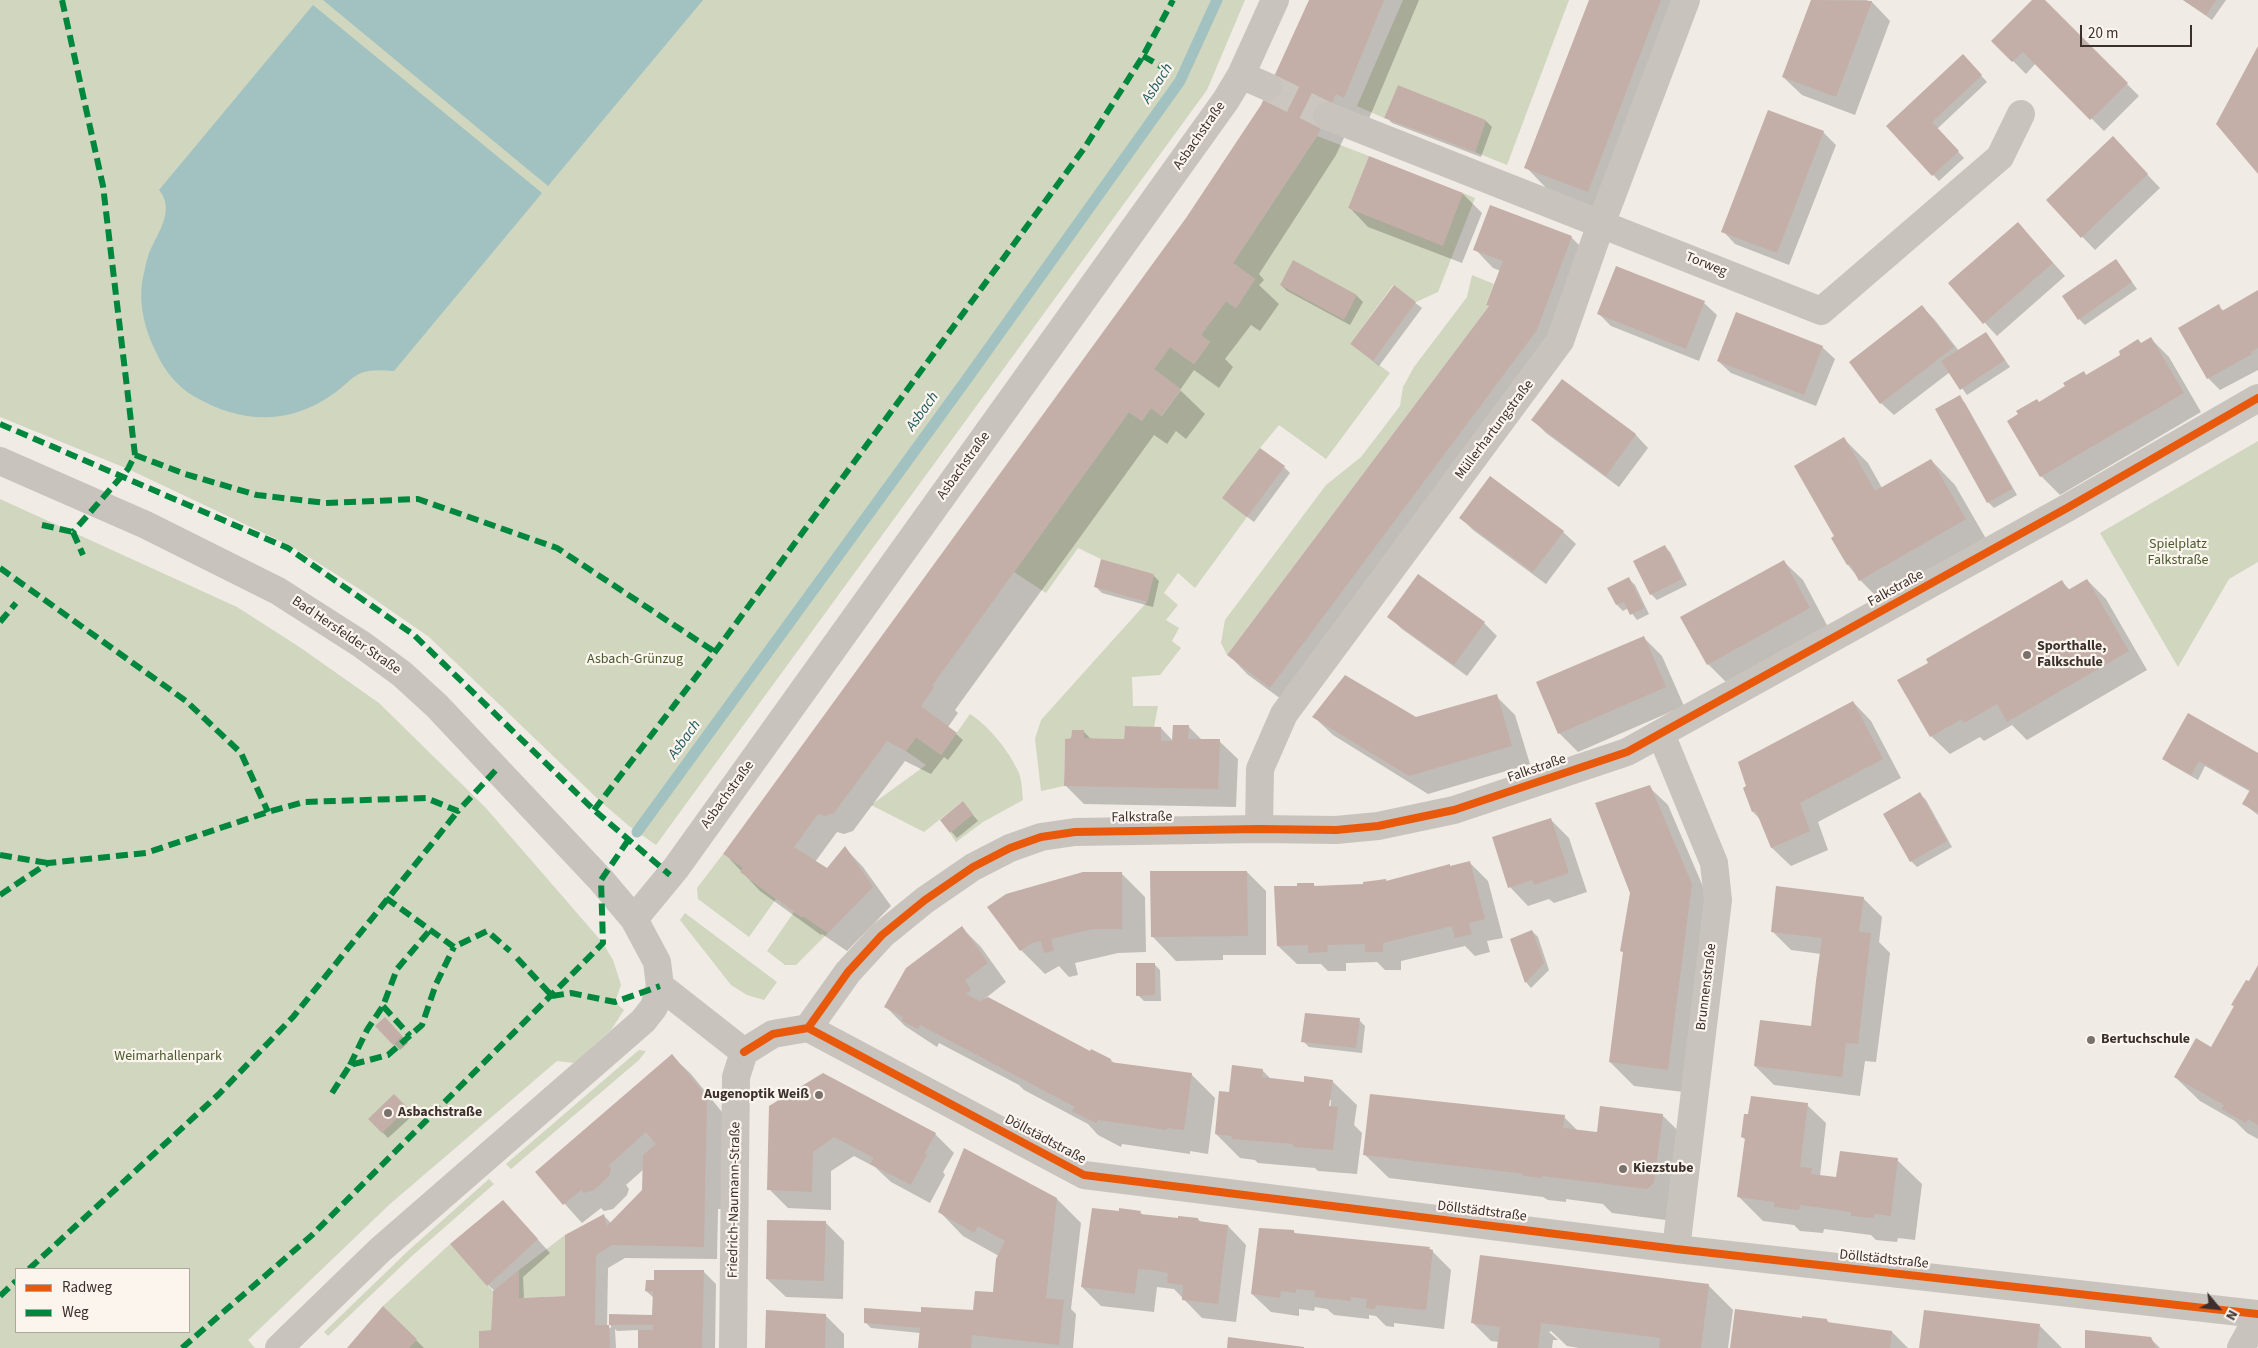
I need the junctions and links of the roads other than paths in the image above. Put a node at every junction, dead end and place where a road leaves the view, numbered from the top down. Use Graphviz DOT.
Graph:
graph roads {
  1 [pos="1275,0"];
  2 [pos="1686,0"];
  3 [pos="1241,74"];
  4 [pos="1268,87"];
  5 [pos="2021,114"];
  6 [pos="1327,116"];
  7 [pos="1601,224"];
  8 [pos="2258,398"];
  9 [pos="0,461"];
  10 [pos="1661,734"];
  11 [pos="1259,829"];
  12 [pos="634,919"];
  13 [pos="660,986"];
  14 [pos="808,1028"];
  15 [pos="744,1052"];
  16 [pos="1676,1249"];
  17 [pos="2258,1316"];
  18 [pos="279,1348"];
  19 [pos="733,1348"];
  20 [pos="2241,1348"];
  1 -- 3 [label="street, Asbachstraße"];
  2 -- 7 [label="street, Müllerhartungstraße"];
  3 -- 4 [label="street"];
  3 -- 12 [label="street, Asbachstraße"];
  5 -- 7 [label="street, Torweg"];
  6 -- 7 [label="street, Torweg"];
  7 -- 11 [label="street, Müllerhartungstraße"];
  8 -- 10 [label="street, Falkstraße"];
  9 -- 12 [label="street, Bad Hersfelder Straße"];
  10 -- 11 [label="street, Falkstraße"];
  10 -- 16 [label="street, Brunnenstraße"];
  11 -- 14 [label="street, Falkstraße"];
  12 -- 13 [label="street, Bad Hersfelder Straße"];
  13 -- 15 [label="street"];
  13 -- 18 [label="street"];
  14 -- 15 [label="street"];
  14 -- 16 [label="street, Döllstädtstraße"];
  15 -- 19 [label="street, Friedrich-Naumann-Straße"];
  16 -- 17 [label="street, Döllstädtstraße"];
  17 -- 20 [label="street"];
}
